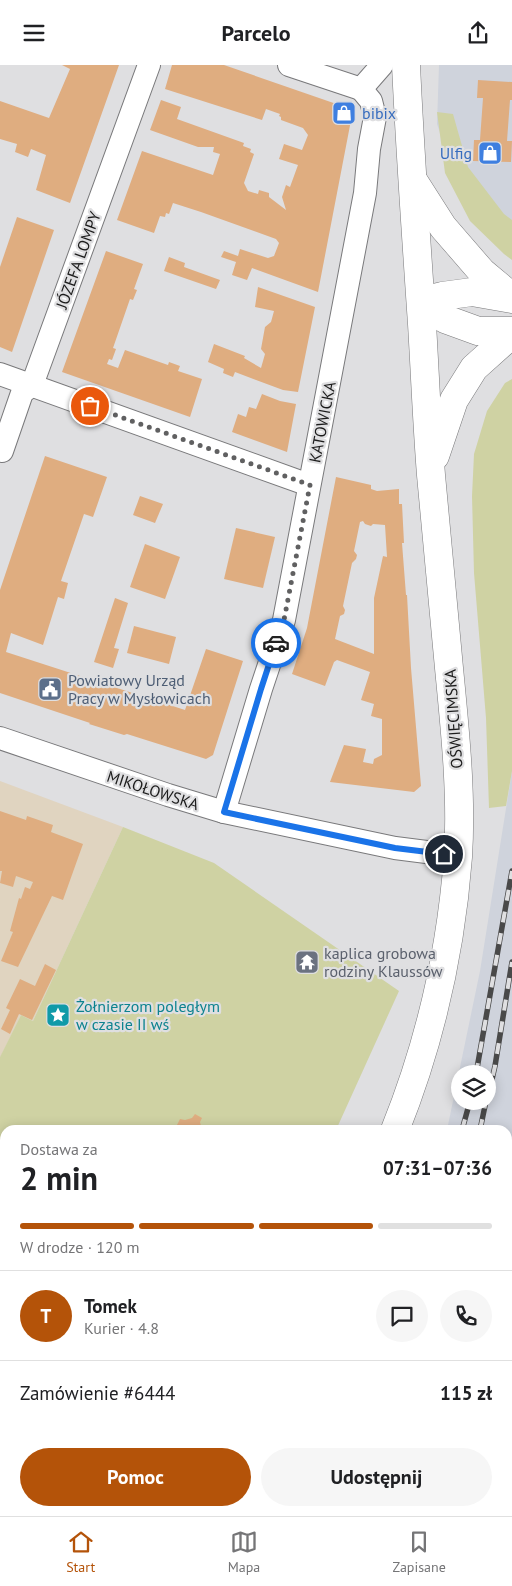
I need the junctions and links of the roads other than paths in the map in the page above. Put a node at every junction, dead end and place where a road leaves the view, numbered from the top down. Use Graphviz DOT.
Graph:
graph roads {
  1 [pos="149,65"];
  2 [pos="289,65"];
  3 [pos="382,65"];
  4 [pos="406,65"];
  5 [pos="361,89"];
  6 [pos="411,177"];
  7 [pos="512,298"];
  8 [pos="420,301"];
  9 [pos="512,333"];
  10 [pos="0,374"];
  11 [pos="32,385"];
  12 [pos="2,451"];
  13 [pos="431,470"];
  14 [pos="310,485"];
  15 [pos="0,738"];
  16 [pos="224,812"];
  17 [pos="458,855"];
  18 [pos="397,1125"];
  1 -- 11 [label="street, JÓZEFA LOMPY"];
  2 -- 5 [label="street"];
  3 -- 5 [label="street"];
  4 -- 6 [label="main road"];
  5 -- 14 [label="street, KATOWICKA"];
  6 -- 7 [label="main road"];
  6 -- 8 [label="main road"];
  7 -- 8 [label="main road"];
  8 -- 9 [label="main road"];
  8 -- 13 [label="main road, OŚWIĘCIMSKA"];
  9 -- 13 [label="main road"];
  10 -- 11 [label="street"];
  11 -- 12 [label="street, JÓZEFA LOMPY"];
  11 -- 14 [label="street"];
  13 -- 17 [label="main road, OŚWIĘCIMSKA"];
  14 -- 16 [label="street, KATOWICKA"];
  15 -- 16 [label="street, MIKOŁOWSKA"];
  16 -- 17 [label="street, MIKOŁOWSKA"];
  17 -- 18 [label="main road, OŚWIĘCIMSKA"];
}
